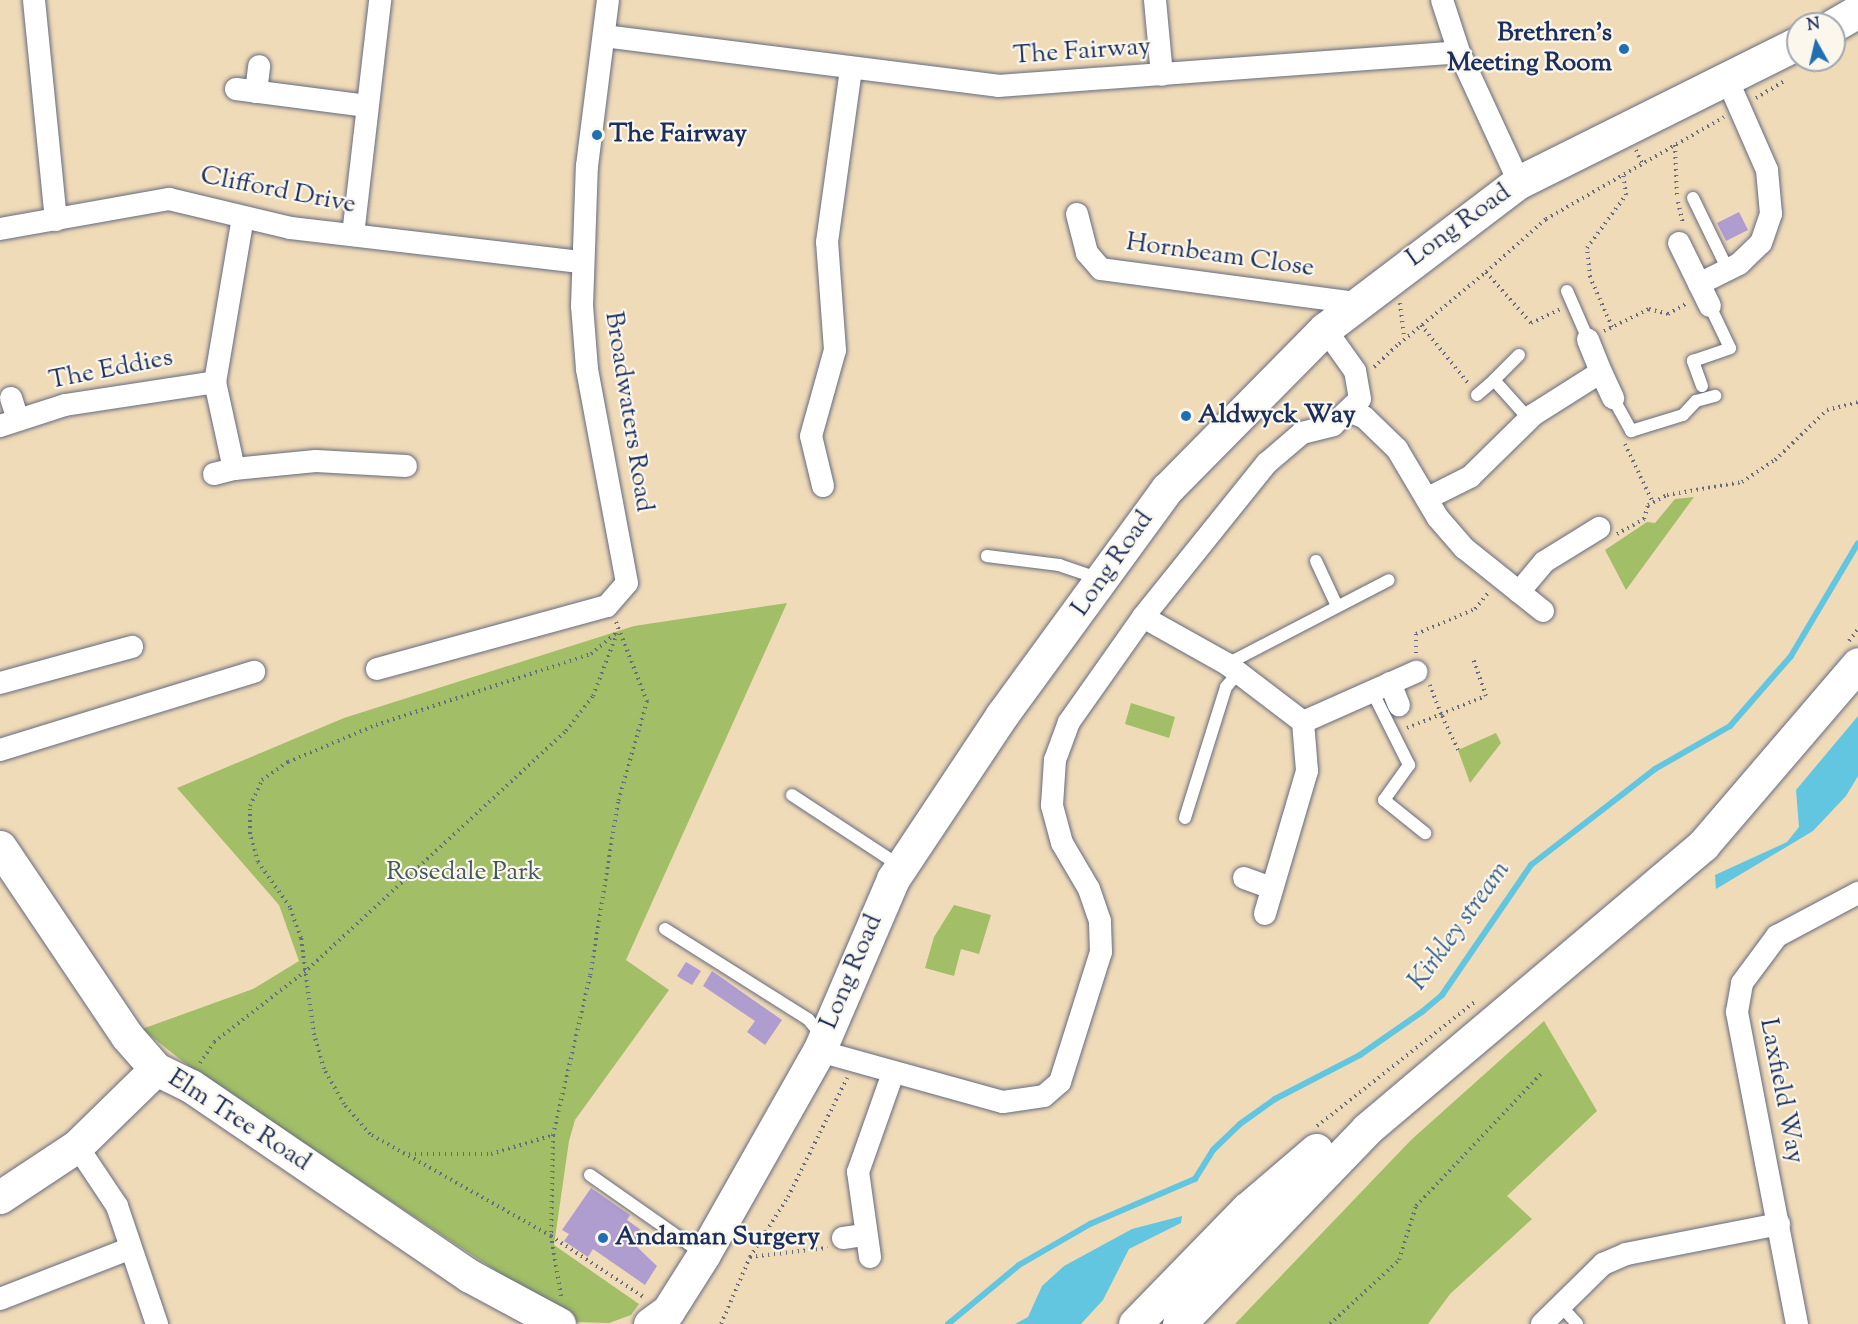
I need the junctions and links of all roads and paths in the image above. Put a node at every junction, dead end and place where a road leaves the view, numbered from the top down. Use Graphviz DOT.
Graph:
graph roads {
  1 [pos="34,0"];
  2 [pos="380,0"];
  3 [pos="608,0"];
  4 [pos="1155,0"];
  5 [pos="1442,0"];
  6 [pos="604,36"];
  7 [pos="1459,52"];
  8 [pos="1786,61"];
  9 [pos="259,66"];
  10 [pos="851,68"];
  11 [pos="1162,75"];
  12 [pos="1792,77"];
  13 [pos="1727,79"];
  14 [pos="367,106"];
  15 [pos="1740,108"];
  16 [pos="1623,174"];
  17 [pos="1519,182"];
  18 [pos="1693,198"];
  19 [pos="1077,214"];
  20 [pos="243,218"];
  21 [pos="56,220"];
  22 [pos="0,230"];
  23 [pos="353,235"];
  24 [pos="1678,243"];
  25 [pos="582,262"];
  26 [pos="1728,270"];
  27 [pos="1486,272"];
  28 [pos="1385,280"];
  29 [pos="1567,291"];
  30 [pos="1704,295"];
  31 [pos="1356,303"];
  32 [pos="1572,304"];
  33 [pos="1421,325"];
  34 [pos="1612,327"];
  35 [pos="1325,329"];
  36 [pos="1588,339"];
  37 [pos="1399,344"];
  38 [pos="1519,355"];
  39 [pos="1601,372"];
  40 [pos="1359,380"];
  41 [pos="1494,380"];
  42 [pos="215,382"];
  43 [pos="1702,386"];
  44 [pos="1477,395"];
  45 [pos="1715,396"];
  46 [pos="11,398"];
  47 [pos="1613,398"];
  48 [pos="1858,402"];
  49 [pos="1350,412"];
  50 [pos="1529,419"];
  51 [pos="9,423"];
  52 [pos="1623,438"];
  53 [pos="406,466"];
  54 [pos="823,486"];
  55 [pos="1428,498"];
  56 [pos="1653,502"];
  57 [pos="1599,528"];
  58 [pos="987,556"];
  59 [pos="1317,561"];
  60 [pos="1389,579"];
  61 [pos="1499,579"];
  62 [pos="1104,580"];
  63 [pos="1519,592"];
  64 [pos="611,604"];
  65 [pos="1337,606"];
  66 [pos="1543,611"];
  67 [pos="1143,617"];
  68 [pos="1858,629"];
  69 [pos="618,631"];
  70 [pos="116,651"];
  71 [pos="1851,656"];
  72 [pos="1473,659"];
  73 [pos="389,660"];
  74 [pos="1233,668"];
  75 [pos="1421,671"];
  76 [pos="254,672"];
  77 [pos="0,682"];
  78 [pos="1381,687"];
  79 [pos="1399,705"];
  80 [pos="1441,714"];
  81 [pos="1303,722"];
  82 [pos="1393,735"];
  83 [pos="0,750"];
  84 [pos="1458,750"];
  85 [pos="1747,794"];
  86 [pos="792,795"];
  87 [pos="1185,818"];
  88 [pos="1425,833"];
  89 [pos="0,848"];
  90 [pos="901,867"];
  91 [pos="1244,878"];
  92 [pos="1272,888"];
  93 [pos="1858,893"];
  94 [pos="1265,914"];
  95 [pos="665,929"];
  96 [pos="308,969"];
  97 [pos="1483,996"];
  98 [pos="821,1044"];
  99 [pos="855,1061"];
  100 [pos="156,1069"];
  101 [pos="893,1073"];
  102 [pos="1541,1074"];
  103 [pos="191,1086"];
  104 [pos="1308,1134"];
  105 [pos="554,1135"];
  106 [pos="77,1146"];
  107 [pos="405,1153"];
  108 [pos="590,1175"];
  109 [pos="0,1197"];
  110 [pos="1779,1224"];
  111 [pos="551,1236"];
  112 [pos="861,1244"];
  113 [pos="129,1249"];
  114 [pos="704,1254"];
  115 [pos="750,1257"];
  116 [pos="0,1299"];
  117 [pos="1561,1306"];
  118 [pos="662,1320"];
  119 [pos="553,1323"];
  120 [pos="157,1324"];
  121 [pos="721,1324"];
  122 [pos="1135,1324"];
  123 [pos="1179,1324"];
  124 [pos="1329,1324"];
  125 [pos="1542,1324"];
  126 [pos="1577,1324"];
  127 [pos="1797,1324"];
  1 -- 21 [label="street"];
  2 -- 14 [label="street"];
  3 -- 6 [label="street, Broadwaters Road"];
  4 -- 11 [label="street"];
  5 -- 7 [label="street"];
  6 -- 10 [label="street, The Fairway"];
  6 -- 25 [label="street, Broadwaters Road"];
  7 -- 11 [label="street, The Fairway"];
  7 -- 17 [label="street"];
  8 -- 13 [label="main road, Long Road"];
  9 -- 14 [label="street"];
  10 -- 11 [label="street, The Fairway"];
  10 -- 54 [label="street"];
  12 -- 15 [label="path"];
  13 -- 15 [label="street"];
  13 -- 17 [label="main road, Long Road"];
  14 -- 23 [label="street"];
  15 -- 16 [label="path"];
  15 -- 26 [label="street"];
  16 -- 27 [label="path"];
  16 -- 34 [label="path"];
  17 -- 28 [label="main road, Long Road"];
  18 -- 26 [label="lane"];
  19 -- 31 [label="street, Hornbeam Close"];
  20 -- 21 [label="street, Clifford Drive"];
  20 -- 23 [label="street, Clifford Drive"];
  20 -- 42 [label="street"];
  21 -- 22 [label="street, Clifford Drive"];
  23 -- 25 [label="street, Clifford Drive"];
  24 -- 30 [label="street"];
  25 -- 64 [label="street, Broadwaters Road"];
  26 -- 30 [label="street"];
  27 -- 32 [label="path"];
  27 -- 33 [label="path"];
  28 -- 31 [label="main road, Long Road"];
  28 -- 37 [label="path"];
  29 -- 32 [label="lane"];
  30 -- 34 [label="path"];
  30 -- 43 [label="lane"];
  31 -- 35 [label="main road, Long Road"];
  32 -- 36 [label="lane"];
  33 -- 37 [label="path"];
  33 -- 44 [label="path"];
  34 -- 36 [label="path"];
  35 -- 40 [label="street"];
  35 -- 62 [label="main road, Long Road"];
  36 -- 39 [label="street"];
  37 -- 40 [label="path"];
  38 -- 41 [label="lane"];
  39 -- 47 [label="street"];
  39 -- 50 [label="street"];
  40 -- 49 [label="street"];
  41 -- 44 [label="lane"];
  41 -- 50 [label="lane"];
  42 -- 51 [label="street, The Eddies"];
  42 -- 53 [label="street"];
  45 -- 47 [label="lane"];
  46 -- 51 [label="street, The Eddies"];
  48 -- 56 [label="path"];
  49 -- 55 [label="street"];
  49 -- 67 [label="street"];
  50 -- 55 [label="street"];
  52 -- 56 [label="path"];
  55 -- 61 [label="street"];
  56 -- 57 [label="path"];
  57 -- 63 [label="street"];
  58 -- 62 [label="lane"];
  59 -- 65 [label="lane"];
  60 -- 65 [label="lane"];
  61 -- 63 [label="street"];
  61 -- 75 [label="path"];
  62 -- 90 [label="main road, Long Road"];
  63 -- 66 [label="street"];
  64 -- 69 [label="path"];
  64 -- 73 [label="street"];
  65 -- 74 [label="lane"];
  67 -- 74 [label="street"];
  67 -- 101 [label="street"];
  68 -- 71 [label="path"];
  69 -- 96 [label="path"];
  69 -- 96 [label="path"];
  69 -- 105 [label="path"];
  70 -- 77 [label="street"];
  71 -- 85 [label="main road"];
  72 -- 80 [label="path"];
  74 -- 81 [label="street"];
  74 -- 87 [label="lane"];
  75 -- 78 [label="street"];
  75 -- 80 [label="path"];
  76 -- 83 [label="street"];
  78 -- 79 [label="street"];
  78 -- 81 [label="street"];
  78 -- 82 [label="lane"];
  80 -- 82 [label="path"];
  80 -- 84 [label="path"];
  81 -- 92 [label="street"];
  82 -- 88 [label="lane"];
  85 -- 122 [label="main road"];
  85 -- 123 [label="main road"];
  86 -- 90 [label="lane"];
  89 -- 100 [label="main road, Elm Tree Road"];
  90 -- 98 [label="main road, Long Road"];
  91 -- 92 [label="street"];
  92 -- 94 [label="street"];
  93 -- 110 [label="street, Laxfield Way"];
  95 -- 98 [label="lane"];
  96 -- 103 [label="path"];
  96 -- 107 [label="path"];
  97 -- 104 [label="path"];
  98 -- 99 [label="street"];
  98 -- 114 [label="main road, Long Road"];
  99 -- 101 [label="street"];
  99 -- 115 [label="path"];
  100 -- 103 [label="main road, Elm Tree Road"];
  100 -- 106 [label="main road"];
  101 -- 112 [label="street"];
  102 -- 124 [label="path"];
  103 -- 119 [label="main road, Elm Tree Road"];
  105 -- 107 [label="path"];
  105 -- 111 [label="path"];
  106 -- 109 [label="main road"];
  106 -- 113 [label="street"];
  107 -- 111 [label="path"];
  108 -- 114 [label="lane"];
  110 -- 117 [label="street"];
  110 -- 127 [label="street, Laxfield Way"];
  111 -- 118 [label="path"];
  111 -- 119 [label="path"];
  112 -- 115 [label="path"];
  113 -- 116 [label="street"];
  113 -- 120 [label="street"];
  114 -- 118 [label="main road, Long Road"];
  115 -- 121 [label="path"];
  117 -- 125 [label="street"];
  117 -- 126 [label="lane"];
}
